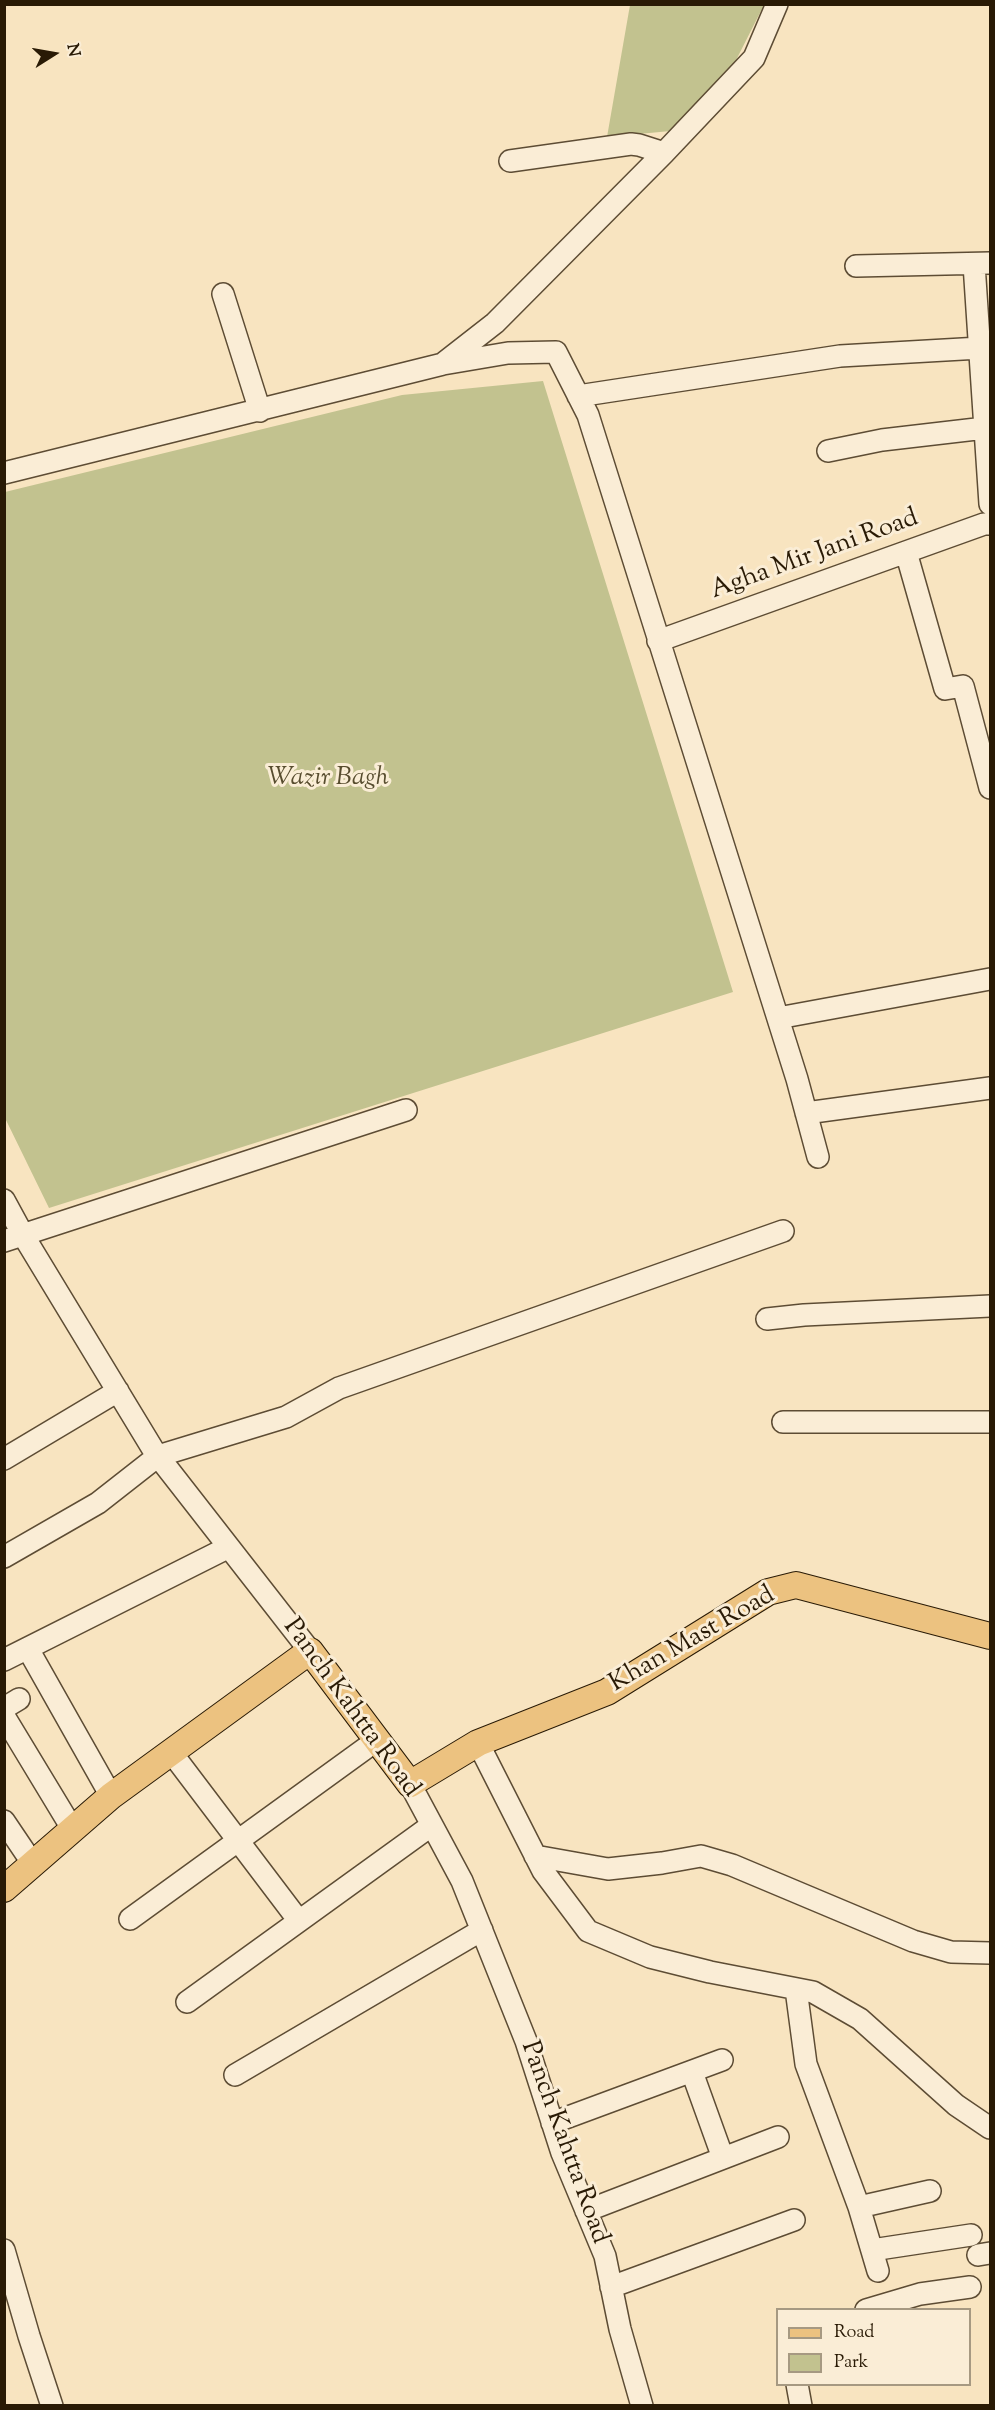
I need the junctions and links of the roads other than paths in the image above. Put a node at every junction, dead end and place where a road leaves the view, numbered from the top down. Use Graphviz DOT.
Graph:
graph roads {
  1 [pos="777,4"];
  2 [pos="664,153"];
  3 [pos="510,161"];
  4 [pos="982,263"];
  5 [pos="856,266"];
  6 [pos="223,294"];
  7 [pos="980,348"];
  8 [pos="443,364"];
  9 [pos="578,396"];
  10 [pos="260,411"];
  11 [pos="986,428"];
  12 [pos="828,451"];
  13 [pos="4,473"];
  14 [pos="990,504"];
  15 [pos="990,524"];
  16 [pos="906,552"];
  17 [pos="658,641"];
  18 [pos="990,788"];
  19 [pos="990,979"];
  20 [pos="778,1018"];
  21 [pos="990,1088"];
  22 [pos="406,1110"];
  23 [pos="806,1113"];
  24 [pos="818,1156"];
  25 [pos="4,1200"];
  26 [pos="783,1231"];
  27 [pos="14,1238"];
  28 [pos="990,1306"];
  29 [pos="767,1319"];
  30 [pos="118,1391"];
  31 [pos="783,1422"];
  32 [pos="990,1422"];
  33 [pos="158,1456"];
  34 [pos="4,1459"];
  35 [pos="227,1548"];
  36 [pos="4,1557"];
  37 [pos="990,1636"];
  38 [pos="28,1648"];
  39 [pos="310,1651"];
  40 [pos="4,1660"];
  41 [pos="4,1716"];
  42 [pos="377,1740"];
  43 [pos="478,1743"];
  44 [pos="171,1752"];
  45 [pos="410,1784"];
  46 [pos="111,1796"];
  47 [pos="4,1821"];
  48 [pos="432,1825"];
  49 [pos="73,1830"];
  50 [pos="239,1841"];
  51 [pos="535,1856"];
  52 [pos="33,1864"];
  53 [pos="4,1889"];
  54 [pos="130,1919"];
  55 [pos="299,1921"];
  56 [pos="482,1930"];
  57 [pos="990,1953"];
  58 [pos="796,1989"];
  59 [pos="187,2002"];
  60 [pos="722,2061"];
  61 [pos="692,2072"];
  62 [pos="235,2075"];
  63 [pos="552,2123"];
  64 [pos="990,2128"];
  65 [pos="778,2137"];
  66 [pos="723,2158"];
  67 [pos="930,2191"];
  68 [pos="859,2207"];
  69 [pos="586,2211"];
  70 [pos="794,2220"];
  71 [pos="970,2235"];
  72 [pos="4,2250"];
  73 [pos="872,2250"];
  74 [pos="878,2271"];
  75 [pos="611,2287"];
  76 [pos="970,2288"];
  77 [pos="873,2308"];
  78 [pos="797,2386"];
  79 [pos="52,2406"];
  80 [pos="642,2406"];
  81 [pos="801,2406"];
  1 -- 2 [label="street"];
  2 -- 3 [label="street"];
  2 -- 8 [label="street"];
  4 -- 5 [label="street"];
  4 -- 7 [label="street"];
  6 -- 10 [label="street"];
  7 -- 9 [label="street"];
  7 -- 11 [label="street"];
  8 -- 9 [label="street"];
  8 -- 10 [label="street"];
  9 -- 17 [label="street"];
  10 -- 13 [label="street"];
  11 -- 12 [label="street"];
  11 -- 14 [label="street"];
  15 -- 16 [label="street, Agha Mir Jani Road"];
  16 -- 17 [label="street, Agha Mir Jani Road"];
  16 -- 18 [label="street"];
  17 -- 20 [label="street"];
  19 -- 20 [label="street"];
  20 -- 23 [label="street"];
  21 -- 23 [label="street"];
  22 -- 27 [label="street"];
  23 -- 24 [label="street"];
  25 -- 27 [label="street, Panch Kahtta Road"];
  26 -- 33 [label="street"];
  27 -- 30 [label="street, Panch Kahtta Road"];
  28 -- 29 [label="street"];
  30 -- 33 [label="street, Panch Kahtta Road"];
  30 -- 34 [label="street"];
  31 -- 32 [label="street"];
  33 -- 35 [label="street, Panch Kahtta Road"];
  33 -- 36 [label="street"];
  35 -- 38 [label="street"];
  35 -- 39 [label="street, Panch Kahtta Road"];
  37 -- 43 [label="main road, Khan Mast Road"];
  38 -- 40 [label="street"];
  38 -- 46 [label="street"];
  39 -- 42 [label="main road, Panch Kahtta Road"];
  39 -- 44 [label="main road"];
  41 -- 49 [label="street"];
  42 -- 45 [label="main road, Panch Kahtta Road"];
  42 -- 50 [label="street"];
  43 -- 45 [label="main road, Khan Mast Road"];
  43 -- 51 [label="street"];
  44 -- 46 [label="main road"];
  44 -- 50 [label="street"];
  45 -- 48 [label="street, Panch Kahtta Road"];
  46 -- 49 [label="main road"];
  47 -- 52 [label="street"];
  48 -- 55 [label="street"];
  48 -- 56 [label="street, Panch Kahtta Road"];
  49 -- 52 [label="main road"];
  50 -- 54 [label="street"];
  50 -- 55 [label="street"];
  51 -- 57 [label="street"];
  51 -- 58 [label="street"];
  52 -- 53 [label="main road"];
  55 -- 59 [label="street"];
  56 -- 62 [label="street"];
  56 -- 63 [label="street, Panch Kahtta Road"];
  58 -- 64 [label="street"];
  58 -- 68 [label="street"];
  60 -- 61 [label="street"];
  61 -- 63 [label="street"];
  61 -- 66 [label="street"];
  63 -- 69 [label="street, Panch Kahtta Road"];
  65 -- 66 [label="street"];
  66 -- 69 [label="street"];
  67 -- 68 [label="street"];
  68 -- 73 [label="street"];
  69 -- 75 [label="street, Panch Kahtta Road"];
  70 -- 75 [label="street"];
  71 -- 73 [label="street"];
  72 -- 79 [label="street"];
  73 -- 74 [label="street"];
  75 -- 80 [label="street, Panch Kahtta Road"];
  76 -- 77 [label="street"];
  78 -- 81 [label="street"];
}
